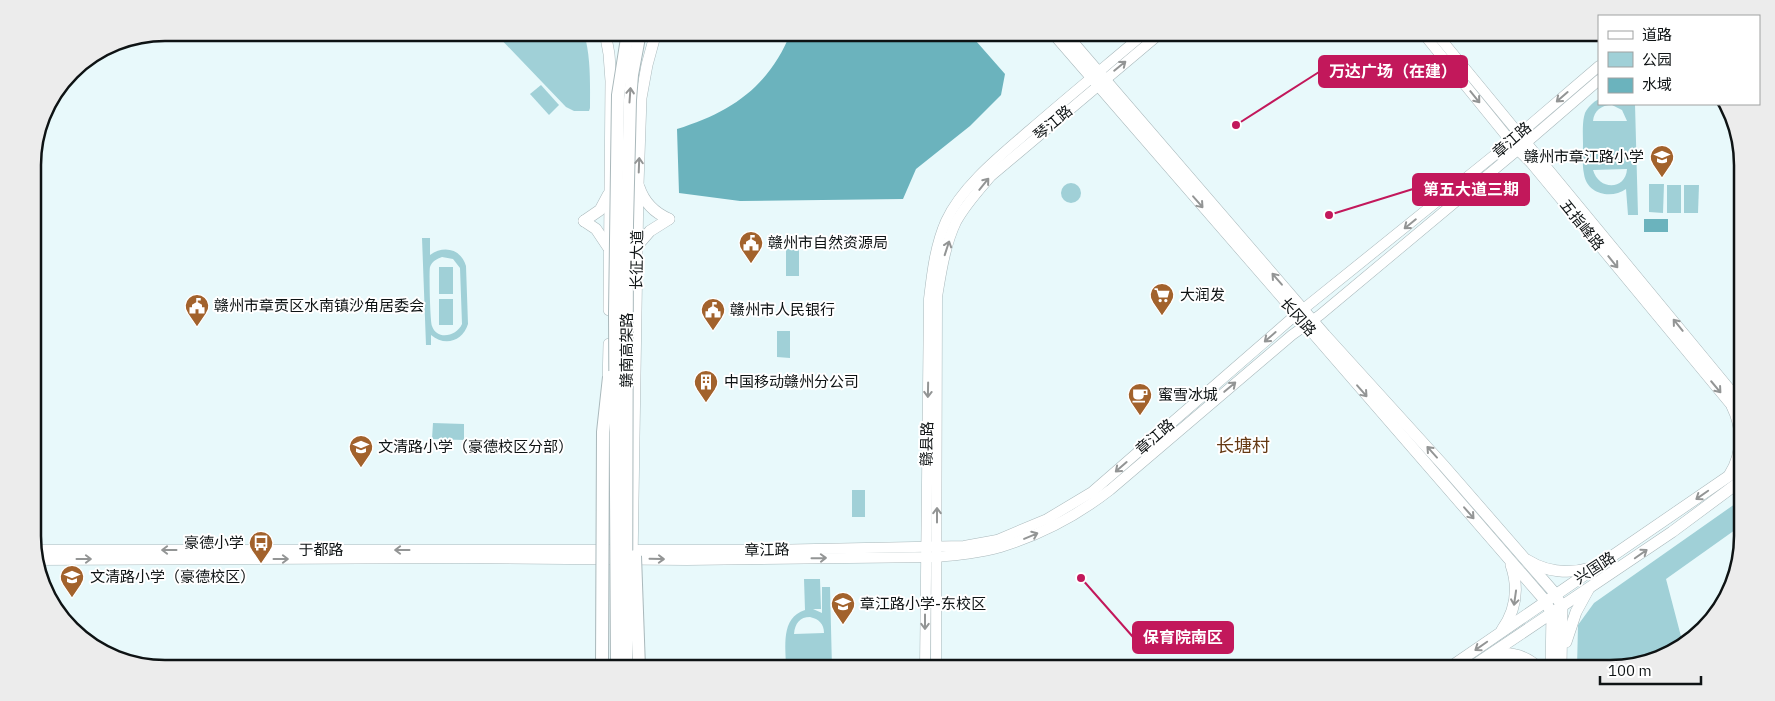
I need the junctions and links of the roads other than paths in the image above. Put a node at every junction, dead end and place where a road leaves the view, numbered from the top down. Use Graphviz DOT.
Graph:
graph roads {
  1 [pos="606,41"];
  2 [pos="627,41"];
  3 [pos="638,41"];
  4 [pos="654,41"];
  5 [pos="1061,41"];
  6 [pos="1071,41"];
  7 [pos="1137,41"];
  8 [pos="1149,41"];
  9 [pos="1429,41"];
  10 [pos="1442,41"];
  11 [pos="1598,67"];
  12 [pos="1098,78"];
  13 [pos="1598,81"];
  14 [pos="1519,134"];
  15 [pos="1526,143"];
  16 [pos="1514,146"];
  17 [pos="638,185"];
  18 [pos="609,187"];
  19 [pos="951,222"];
  20 [pos="637,246"];
  21 [pos="609,249"];
  22 [pos="1300,312"];
  23 [pos="615,314"];
  24 [pos="1309,323"];
  25 [pos="1734,401"];
  26 [pos="1734,401"];
  27 [pos="627,414"];
  28 [pos="1734,483"];
  29 [pos="1734,483"];
  30 [pos="926,546"];
  31 [pos="937,547"];
  32 [pos="42,550"];
  33 [pos="608,554"];
  34 [pos="632,554"];
  35 [pos="1523,557"];
  36 [pos="931,558"];
  37 [pos="1508,558"];
  38 [pos="44,560"];
  39 [pos="1604,563"];
  40 [pos="1602,581"];
  41 [pos="1550,598"];
  42 [pos="1562,606"];
  43 [pos="1552,613"];
  44 [pos="1498,634"];
  45 [pos="1485,658"];
  46 [pos="925,659"];
  47 [pos="936,659"];
  48 [pos="1461,659"];
  49 [pos="1527,659"];
  50 [pos="1551,659"];
  51 [pos="1562,659"];
  52 [pos="1563,659"];
  53 [pos="602,660"];
  54 [pos="607,660"];
  55 [pos="617,660"];
  56 [pos="626,660"];
  57 [pos="632,660"];
  58 [pos="638,660"];
  1 -- 18 [label="main road, 长征大道"];
  2 -- 23 [label="highway, 赣南高架路, bridge"];
  27 -- 3 [label="highway, 赣南高架路, one-way, bridge"];
  17 -- 4 [label="main road, 长征大道, one-way"];
  5 -- 12 [label="main road, 长冈路"];
  6 -- 12 [label="main road, 长冈路"];
  7 -- 12 [label="main road, 琴江路"];
  12 -- 8 [label="main road, 琴江路, one-way"];
  9 -- 16 [label="main road, 五指峰路, one-way"];
  10 -- 14 [label="main road, 五指峰路"];
  11 -- 14 [label="main road, 章江路, one-way"];
  12 -- 19 [label="main road, 琴江路"];
  12 -- 22 [label="main road, 长冈路"];
  13 -- 15 [label="main road, 章江路"];
  14 -- 15 [label="main road, 五指峰路"];
  14 -- 16 [label="main road, 章江路"];
  15 -- 16 [label="main road, 章江路"];
  26 -- 15 [label="main road, 五指峰路, one-way"];
  16 -- 22 [label="main road, 章江路, one-way"];
  16 -- 24 [label="main road, 章江路"];
  16 -- 25 [label="main road, 五指峰路, one-way"];
  17 -- 20 [label="main road, 长征大道"];
  17 -- 20 [label="main road"];
  18 -- 21 [label="main road, 长征大道"];
  18 -- 21 [label="main road"];
  19 -- 30 [label="main road, 赣县路, one-way"];
  31 -- 19 [label="main road, 赣县路, one-way"];
  20 -- 34 [label="main road, 长征大道"];
  21 -- 33 [label="main road, 长征大道"];
  22 -- 24 [label="main road, 长冈路"];
  22 -- 31 [label="main road, 章江路, one-way"];
  23 -- 53 [label="highway, bridge"];
  23 -- 55 [label="highway, 赣南高架路, bridge"];
  35 -- 24 [label="main road, 长冈路, one-way"];
  36 -- 24 [label="main road, 章江路, one-way"];
  24 -- 37 [label="main road, 长冈路, one-way"];
  27 -- 56 [label="highway, 赣南高架路, bridge"];
  27 -- 58 [label="highway, bridge"];
  28 -- 39 [label="main road, 兴国路, one-way"];
  40 -- 29 [label="main road, 兴国路, one-way"];
  30 -- 31 [label="main road, 章江路"];
  30 -- 34 [label="main road, 章江路"];
  30 -- 36 [label="main road, 赣县路"];
  31 -- 36 [label="main road, 赣县路"];
  33 -- 32 [label="main road, 于都路, one-way"];
  33 -- 34 [label="main road, 章江路"];
  38 -- 33 [label="main road, 于都路, one-way"];
  33 -- 54 [label="main road, 长征大道"];
  34 -- 36 [label="main road, 章江路, one-way"];
  34 -- 57 [label="main road, 长征大道"];
  35 -- 39 [label="main road"];
  35 -- 41 [label="main road, 长冈路"];
  36 -- 46 [label="main road, 赣县路, one-way"];
  36 -- 47 [label="main road, 赣县路"];
  37 -- 41 [label="main road, 长冈路"];
  37 -- 44 [label="main road, one-way"];
  39 -- 41 [label="main road, 兴国路"];
  40 -- 42 [label="main road, 兴国路"];
  40 -- 52 [label="main road"];
  41 -- 42 [label="main road"];
  41 -- 43 [label="main road"];
  41 -- 44 [label="main road, 兴国路"];
  42 -- 43 [label="main road, 兴国路"];
  42 -- 51 [label="main road"];
  43 -- 45 [label="main road, 兴国路"];
  43 -- 50 [label="main road"];
  44 -- 48 [label="main road, 兴国路, one-way"];
  45 -- 49 [label="main road"];
}
